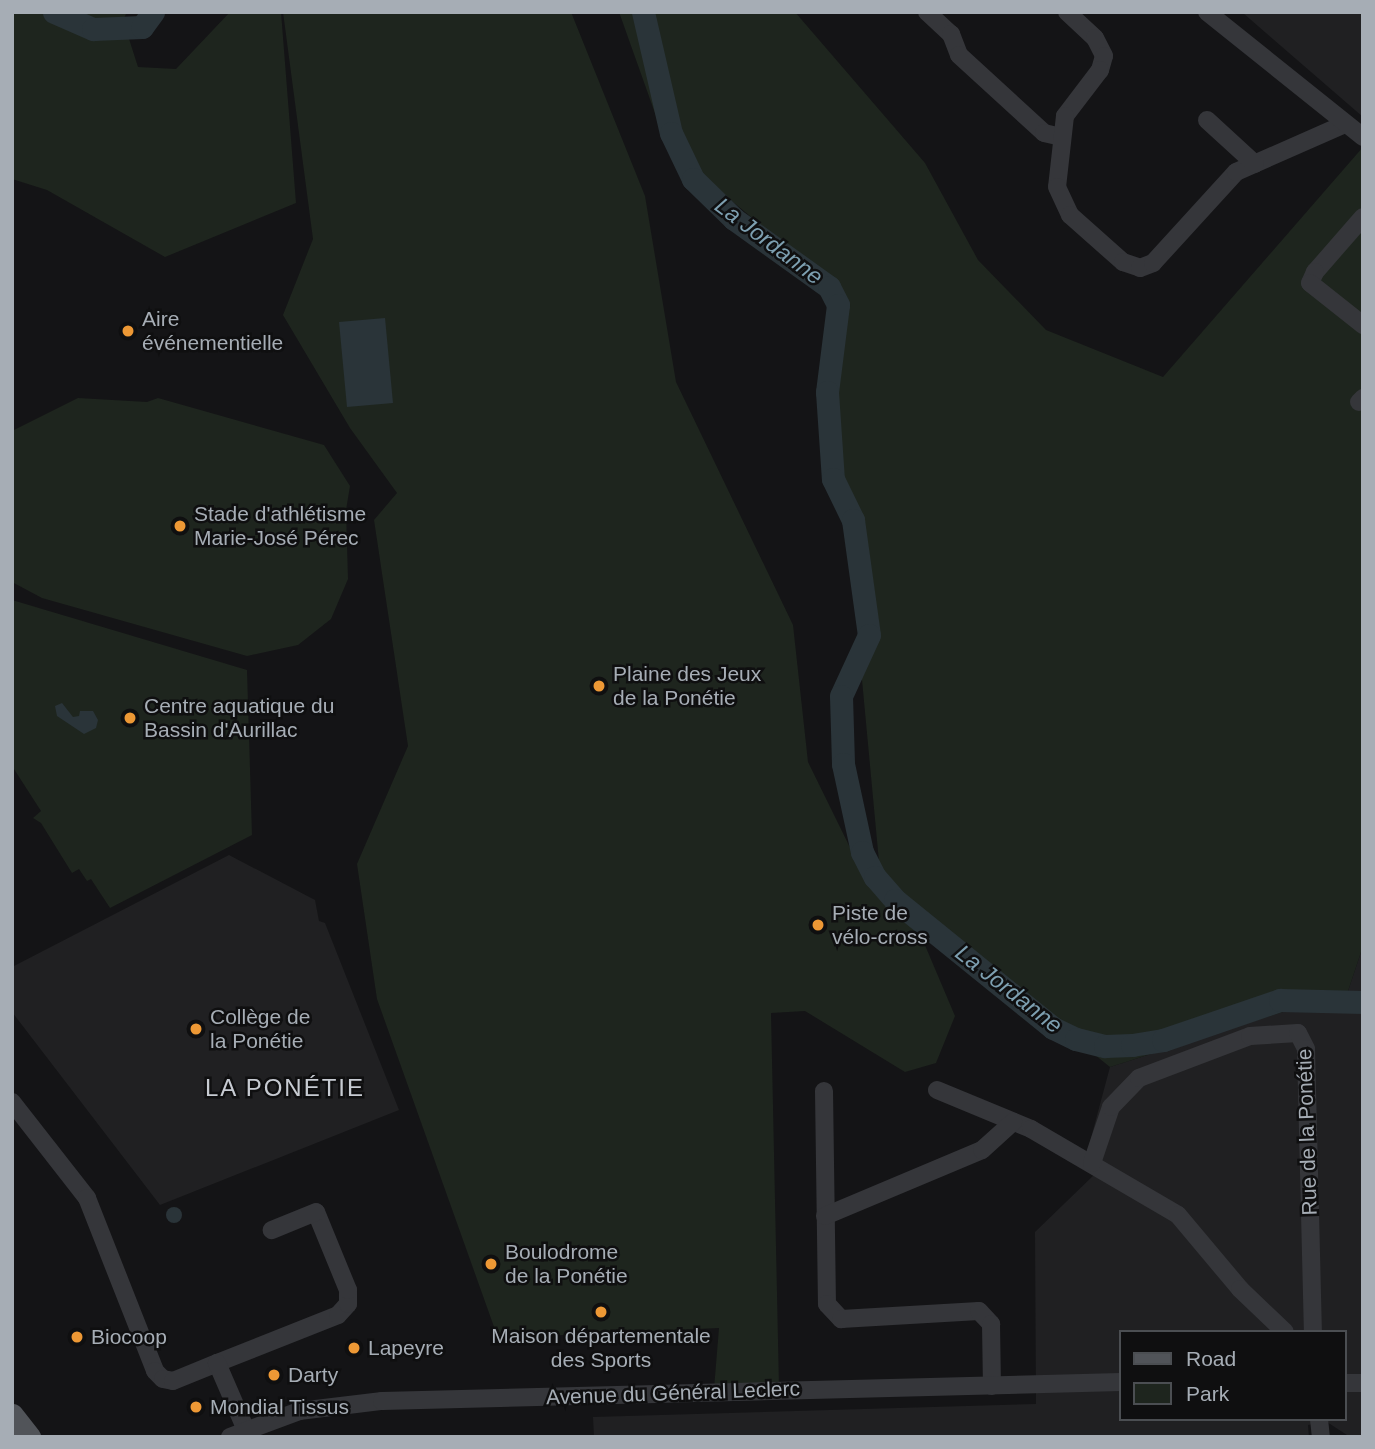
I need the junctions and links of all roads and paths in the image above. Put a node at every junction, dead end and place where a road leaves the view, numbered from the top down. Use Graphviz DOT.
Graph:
graph roads {
  1 [pos="927,12"];
  2 [pos="1067,12"];
  3 [pos="1207,12"];
  4 [pos="1207,120"];
  5 [pos="1345,124"];
  6 [pos="1062,137"];
  7 [pos="1363,137"];
  8 [pos="1255,164"];
  9 [pos="1363,218"];
  10 [pos="1363,325"];
  11 [pos="937,1090"];
  12 [pos="824,1091"];
  13 [pos="12,1102"];
  14 [pos="1013,1122"];
  15 [pos="1093,1163"];
  16 [pos="825,1216"];
  17 [pos="272,1230"];
  18 [pos="1283,1330"];
  19 [pos="1313,1330"];
  20 [pos="217,1363"];
  21 [pos="1120,1382"];
  22 [pos="992,1386"];
  23 [pos="1120,1393"];
  24 [pos="12,1415"];
  25 [pos="246,1435"];
  26 [pos="29,1437"];
  1 -- 6 [label="street"];
  2 -- 6 [label="street"];
  3 -- 5 [label="street"];
  4 -- 8 [label="street"];
  5 -- 7 [label="street"];
  5 -- 8 [label="street"];
  6 -- 8 [label="street"];
  9 -- 10 [label="street"];
  11 -- 14 [label="street"];
  12 -- 16 [label="street"];
  13 -- 20 [label="street"];
  14 -- 15 [label="street"];
  14 -- 16 [label="street"];
  15 -- 18 [label="street"];
  15 -- 19 [label="street, Rue de la Ponétie"];
  16 -- 22 [label="street"];
  17 -- 20 [label="street"];
  20 -- 25 [label="street"];
  21 -- 22 [label="street, Avenue du Général Leclerc"];
  22 -- 25 [label="street, Avenue du Général Leclerc"];
  23 -- 25 [label="street, Avenue du Général Leclerc"];
  24 -- 26 [label="main road"];
}
